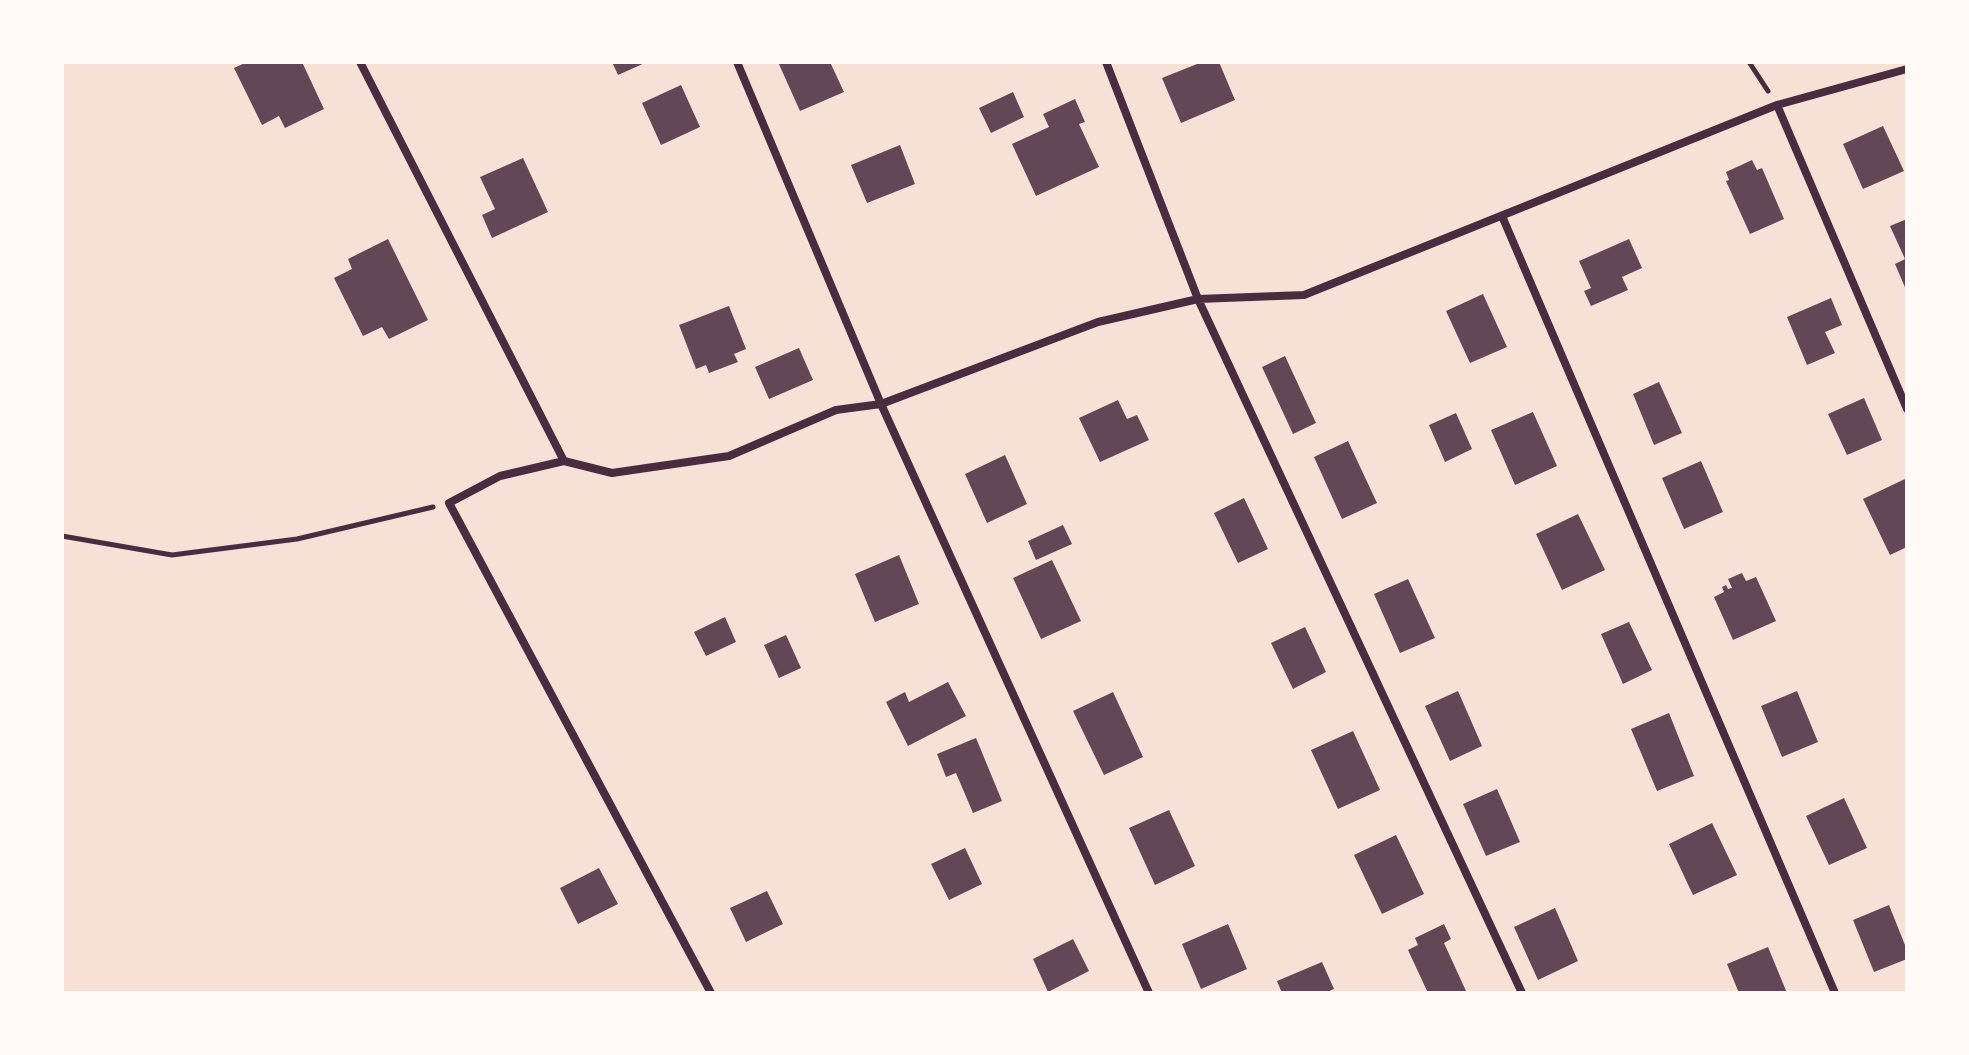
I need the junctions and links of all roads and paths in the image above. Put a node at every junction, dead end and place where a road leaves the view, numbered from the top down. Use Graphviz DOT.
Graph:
graph roads {
  1 [pos="360,62"];
  2 [pos="737,62"];
  3 [pos="1106,62"];
  4 [pos="1749,62"];
  5 [pos="1907,69"];
  6 [pos="1777,105"];
  7 [pos="1502,216"];
  8 [pos="1198,299"];
  9 [pos="881,404"];
  10 [pos="1907,409"];
  11 [pos="564,461"];
  12 [pos="449,503"];
  13 [pos="62,536"];
  14 [pos="711,993"];
  15 [pos="1149,993"];
  16 [pos="1522,993"];
  17 [pos="1835,993"];
  1 -- 11 [label="street"];
  2 -- 9 [label="street"];
  3 -- 8 [label="street"];
  4 -- 6 [label="path"];
  5 -- 6 [label="street"];
  6 -- 7 [label="street"];
  6 -- 10 [label="street"];
  7 -- 8 [label="street"];
  7 -- 17 [label="street"];
  8 -- 9 [label="street"];
  8 -- 16 [label="street"];
  9 -- 11 [label="street"];
  9 -- 15 [label="street"];
  11 -- 12 [label="street"];
  12 -- 13 [label="path"];
  12 -- 14 [label="street"];
}
